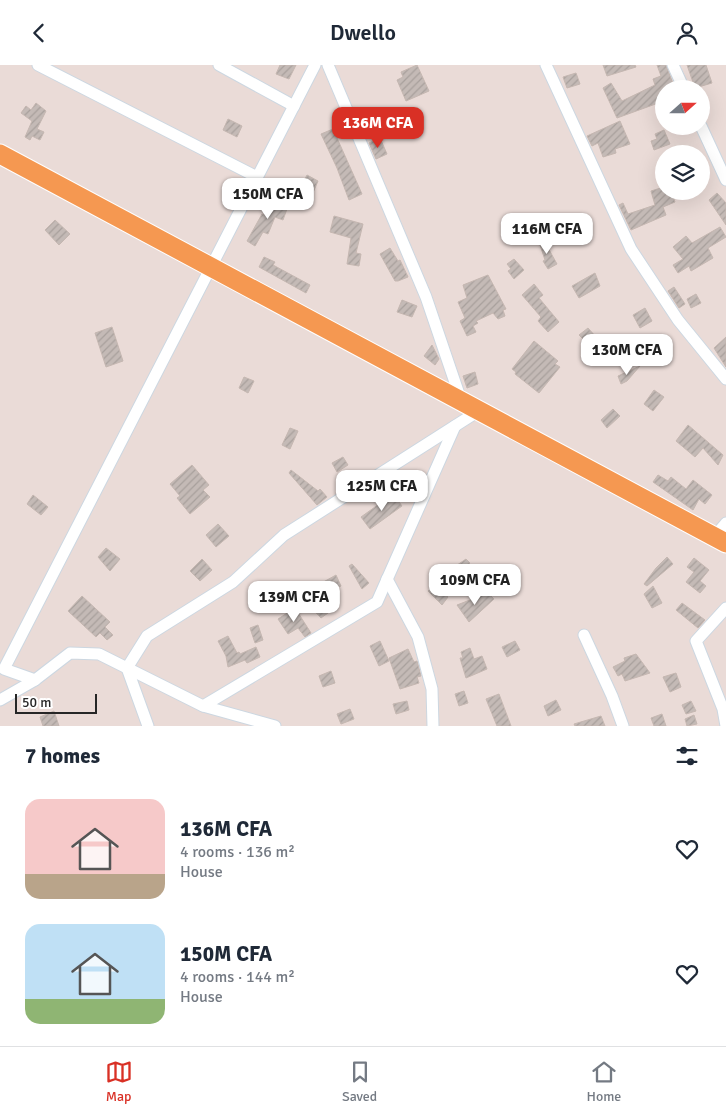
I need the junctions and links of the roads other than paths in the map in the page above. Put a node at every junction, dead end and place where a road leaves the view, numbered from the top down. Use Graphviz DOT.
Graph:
graph roads {
  1 [pos="38,65"];
  2 [pos="219,65"];
  3 [pos="315,65"];
  4 [pos="328,65"];
  5 [pos="546,65"];
  6 [pos="673,65"];
  7 [pos="680,80"];
  8 [pos="294,106"];
  9 [pos="705,135"];
  10 [pos="0,154"];
  11 [pos="257,177"];
  12 [pos="726,179"];
  13 [pos="211,265"];
  14 [pos="726,379"];
  15 [pos="461,400"];
  16 [pos="480,410"];
  17 [pos="456,426"];
  18 [pos="722,534"];
  19 [pos="387,579"];
  20 [pos="726,609"];
  21 [pos="584,635"];
  22 [pos="127,668"];
  23 [pos="36,680"];
  24 [pos="0,700"];
  25 [pos="203,706"];
  26 [pos="148,726"];
  27 [pos="275,726"];
  28 [pos="433,726"];
  29 [pos="623,726"];
  30 [pos="726,726"];
  1 -- 11 [label="street"];
  2 -- 8 [label="street"];
  3 -- 8 [label="street"];
  4 -- 15 [label="street"];
  5 -- 14 [label="street"];
  6 -- 7 [label="street"];
  8 -- 11 [label="street"];
  9 -- 12 [label="street"];
  10 -- 13 [label="main road"];
  11 -- 13 [label="street"];
  13 -- 15 [label="main road"];
  13 -- 23 [label="street"];
  15 -- 16 [label="main road"];
  16 -- 17 [label="street"];
  16 -- 18 [label="main road"];
  17 -- 19 [label="street"];
  17 -- 22 [label="street"];
  19 -- 25 [label="street"];
  19 -- 28 [label="street"];
  20 -- 30 [label="street"];
  21 -- 29 [label="street"];
  22 -- 23 [label="street"];
  22 -- 25 [label="street"];
  22 -- 26 [label="street"];
  23 -- 24 [label="street"];
  25 -- 27 [label="street"];
}
